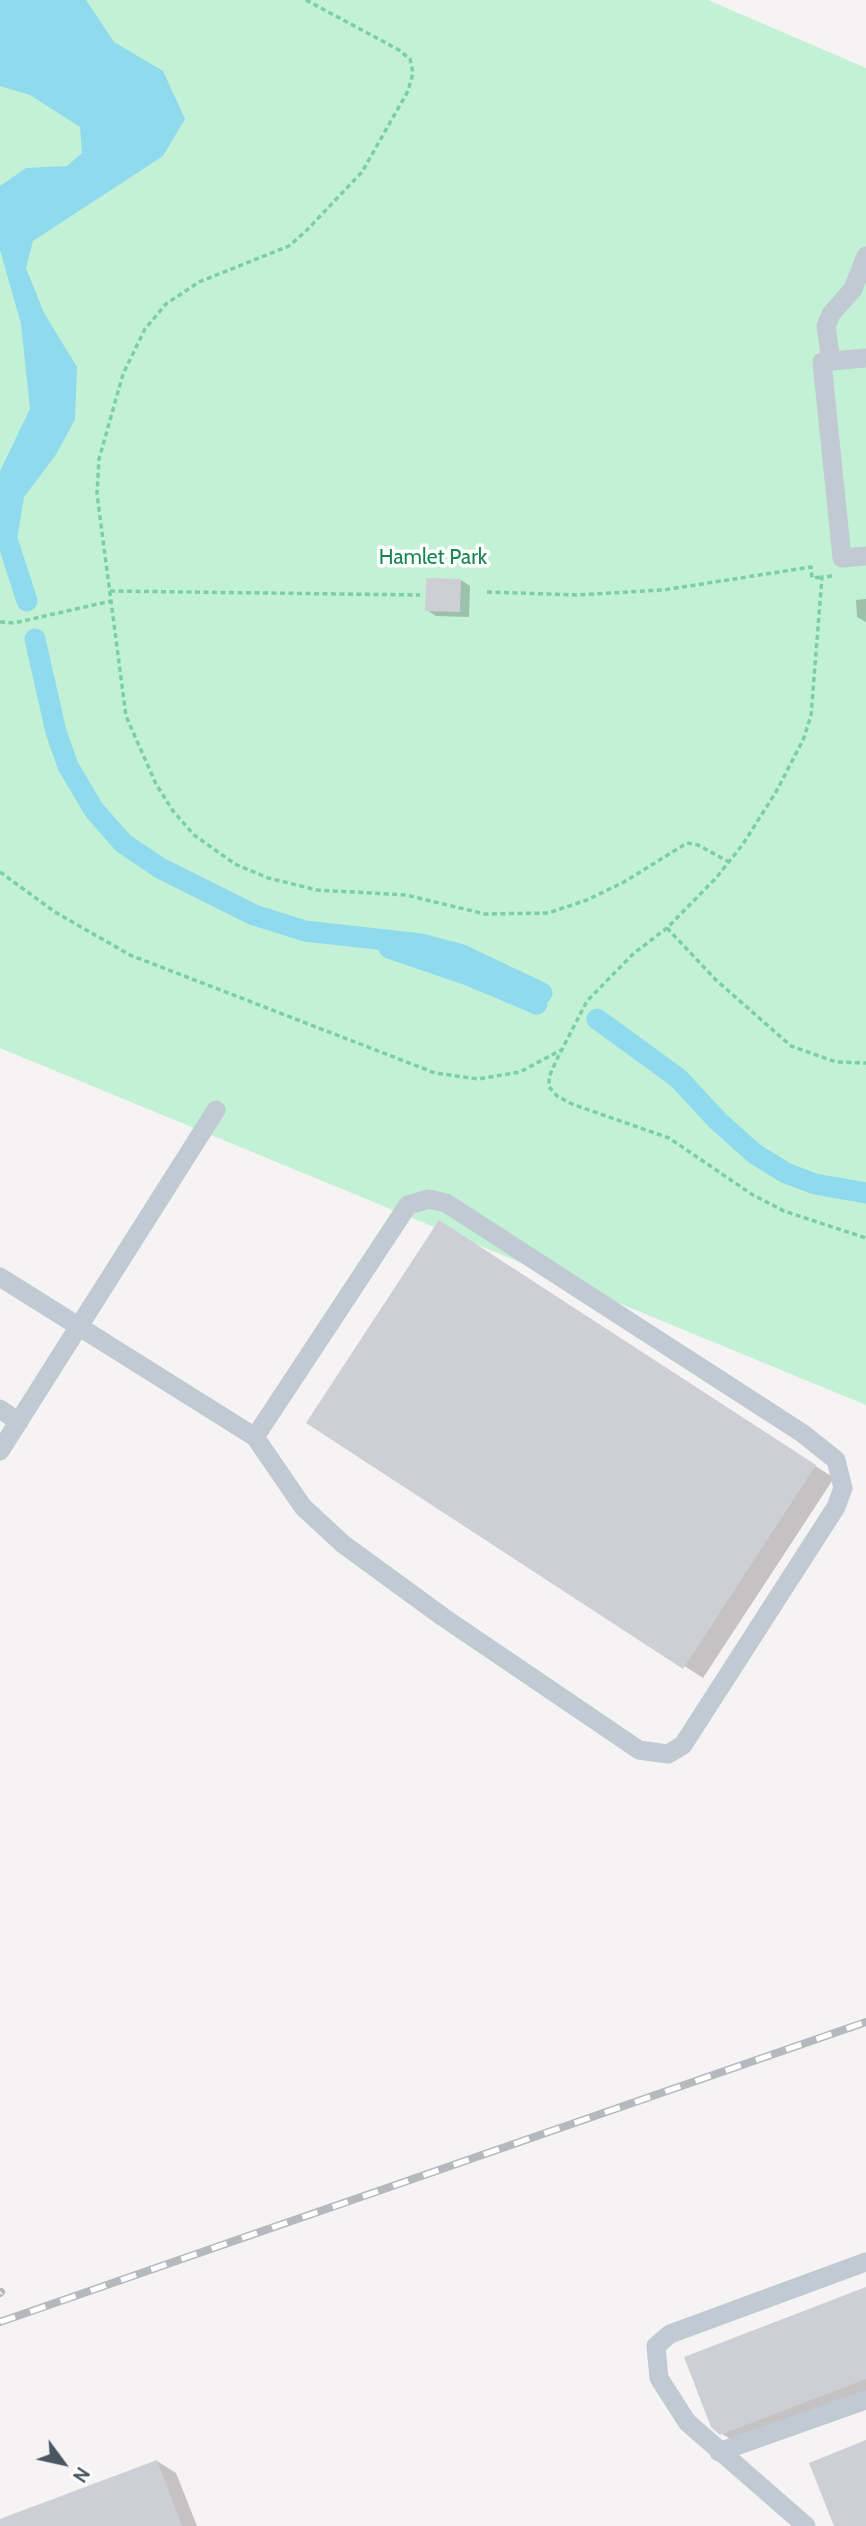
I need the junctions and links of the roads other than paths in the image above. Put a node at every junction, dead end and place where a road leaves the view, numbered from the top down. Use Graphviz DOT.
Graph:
graph roads {
  1 [pos="866,256"];
  2 [pos="859,291"];
  3 [pos="866,358"];
  4 [pos="831,361"];
  5 [pos="866,556"];
  6 [pos="216,1110"];
  7 [pos="0,1277"];
  8 [pos="80,1328"];
  9 [pos="0,1409"];
  10 [pos="19,1422"];
  11 [pos="255,1437"];
  12 [pos="0,1451"];
  13 [pos="866,2262"];
  14 [pos="866,2400"];
  15 [pos="719,2452"];
  16 [pos="806,2526"];
  1 -- 2 [label="lane"];
  2 -- 4 [label="lane"];
  3 -- 4 [label="lane"];
  4 -- 5 [label="lane"];
  6 -- 8 [label="lane"];
  7 -- 8 [label="lane"];
  8 -- 10 [label="lane"];
  8 -- 11 [label="lane"];
  9 -- 10 [label="lane"];
  10 -- 12 [label="lane"];
  11 -- 11 [label="lane"];
  13 -- 15 [label="lane"];
  14 -- 15 [label="lane"];
  15 -- 16 [label="lane"];
}
